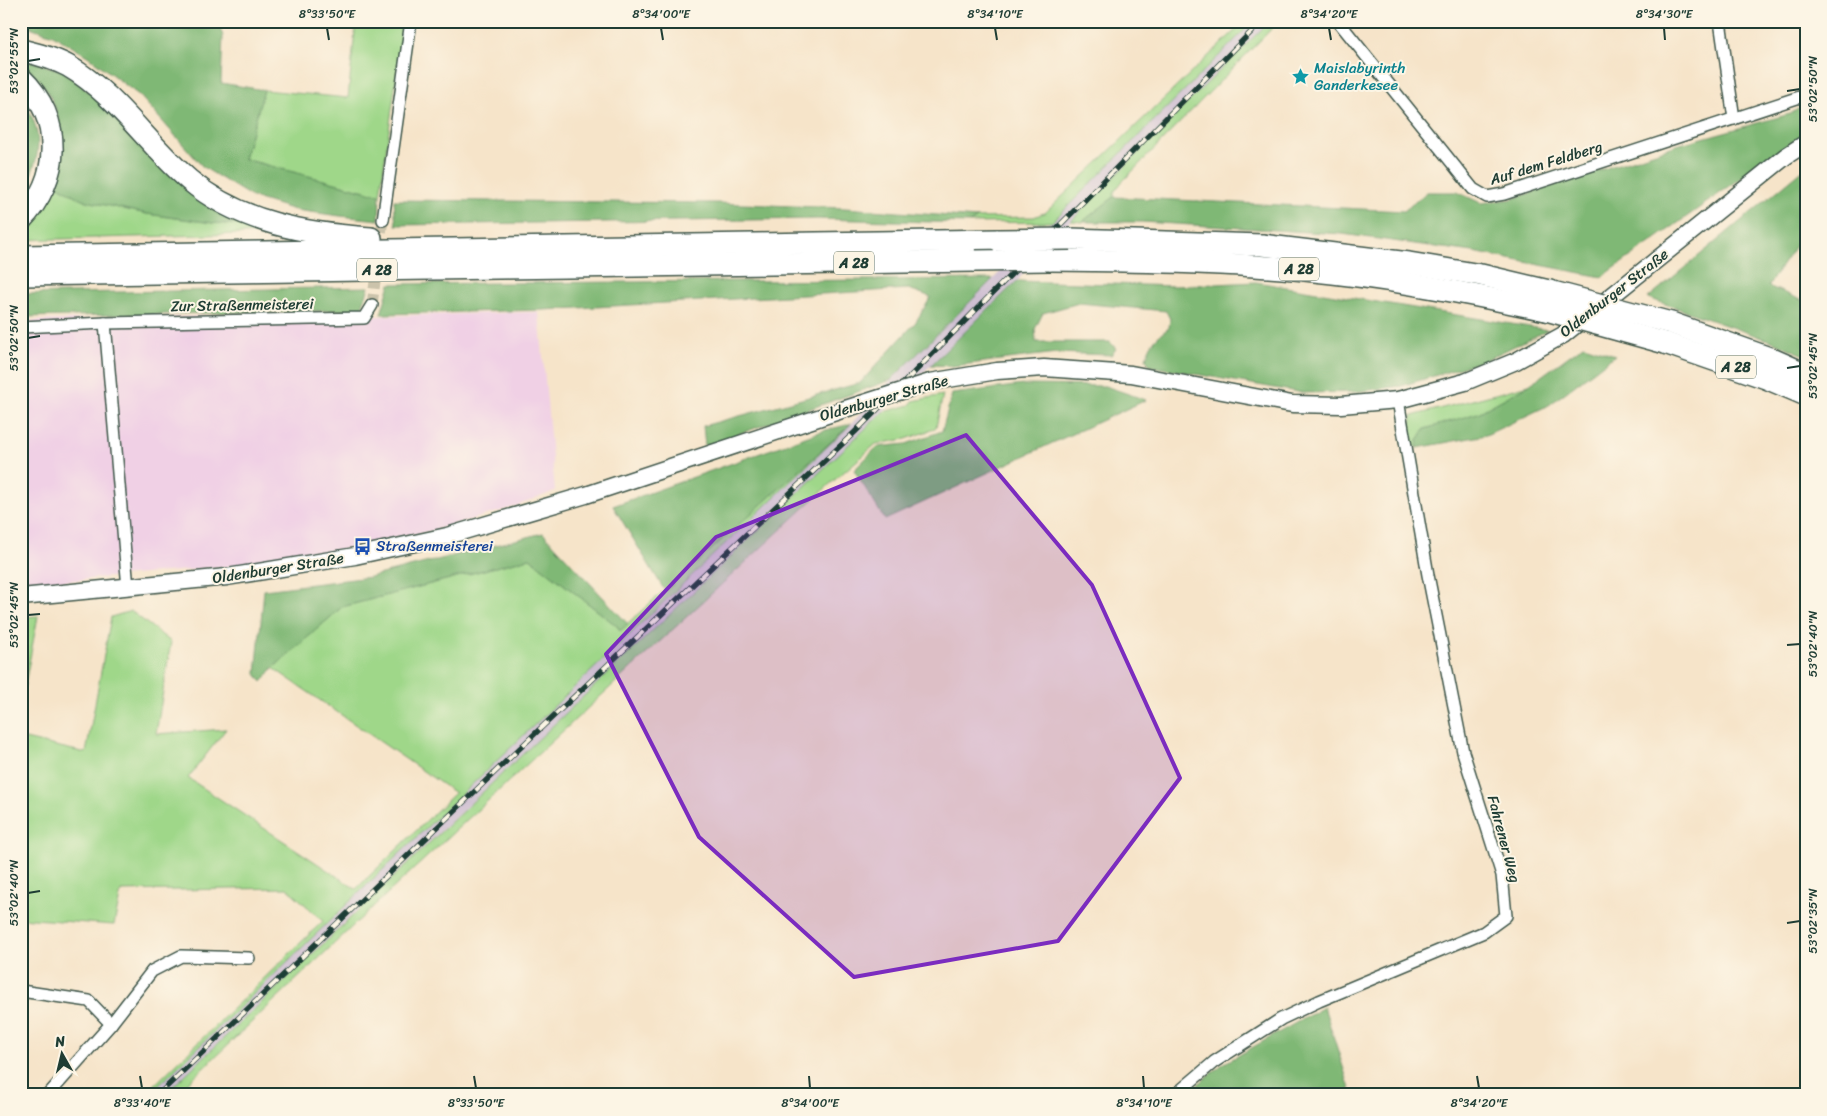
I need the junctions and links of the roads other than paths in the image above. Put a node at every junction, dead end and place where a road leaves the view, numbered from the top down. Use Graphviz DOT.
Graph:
graph roads {
  1 [pos="411,21"];
  2 [pos="1338,21"];
  3 [pos="1720,21"];
  4 [pos="21,50"];
  5 [pos="21,78"];
  6 [pos="1806,95"];
  7 [pos="1734,119"];
  8 [pos="1806,143"];
  9 [pos="21,220"];
  10 [pos="383,220"];
  11 [pos="409,249"];
  12 [pos="21,256"];
  13 [pos="21,275"];
  14 [pos="1547,300"];
  15 [pos="372,305"];
  16 [pos="105,323"];
  17 [pos="21,327"];
  18 [pos="1806,374"];
  19 [pos="1806,395"];
  20 [pos="1398,400"];
  21 [pos="128,588"];
  22 [pos="21,597"];
  23 [pos="249,958"];
  24 [pos="21,991"];
  25 [pos="111,1024"];
  26 [pos="48,1095"];
  27 [pos="1175,1095"];
  1 -- 10 [label="street"];
  2 -- 7 [label="street, Auf dem Feldberg"];
  3 -- 7 [label="street"];
  4 -- 11 [label="highway"];
  5 -- 9 [label="highway"];
  6 -- 7 [label="street, Auf dem Feldberg"];
  8 -- 20 [label="main road, Oldenburger Straße"];
  11 -- 12 [label="highway, A 28"];
  11 -- 14 [label="highway, A 28, bridge"];
  13 -- 14 [label="highway, A 28, bridge"];
  14 -- 18 [label="highway, A 28, bridge"];
  14 -- 19 [label="highway, A 28, bridge"];
  15 -- 16 [label="street, Zur Straßenmeisterei"];
  16 -- 17 [label="street, Zur Straßenmeisterei"];
  16 -- 21 [label="street"];
  20 -- 21 [label="main road, Oldenburger Straße, bridge"];
  20 -- 27 [label="street, Fahrener Weg"];
  21 -- 22 [label="main road, Oldenburger Straße"];
  23 -- 25 [label="street"];
  24 -- 25 [label="street"];
  25 -- 26 [label="street"];
}
